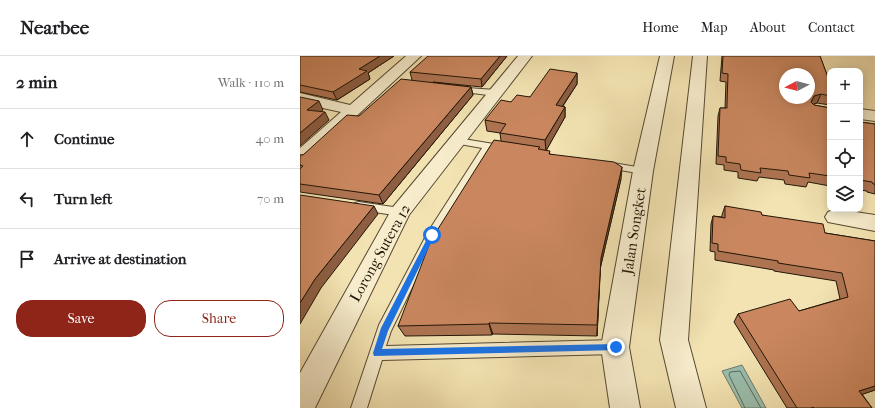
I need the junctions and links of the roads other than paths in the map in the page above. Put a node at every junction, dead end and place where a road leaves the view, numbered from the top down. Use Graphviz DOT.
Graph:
graph roads {
  1 [pos="414,56"];
  2 [pos="525,56"];
  3 [pos="667,56"];
  4 [pos="700,56"];
  5 [pos="448,88"];
  6 [pos="496,93"];
  7 [pos="300,98"];
  8 [pos="353,110"];
  9 [pos="863,114"];
  10 [pos="875,116"];
  11 [pos="457,141"];
  12 [pos="488,146"];
  13 [pos="503,148"];
  14 [pos="300,158"];
  15 [pos="596,163"];
  16 [pos="643,171"];
  17 [pos="346,204"];
  18 [pos="400,212"];
  19 [pos="836,217"];
  20 [pos="875,223"];
  21 [pos="616,347"];
  22 [pos="377,353"];
  23 [pos="301,402"];
  24 [pos="359,408"];
  25 [pos="625,408"];
  26 [pos="691,408"];
  1 -- 8 [label="street"];
  2 -- 6 [label="street, Lorong Sutera 12"];
  3 -- 16 [label="street, Jalan Songket"];
  4 -- 26 [label="street"];
  5 -- 6 [label="lane"];
  6 -- 11 [label="street, Lorong Sutera 12"];
  7 -- 8 [label="street"];
  8 -- 14 [label="street"];
  9 -- 10 [label="street"];
  11 -- 12 [label="lane"];
  11 -- 18 [label="street, Lorong Sutera 12"];
  12 -- 13 [label="lane"];
  12 -- 22 [label="lane"];
  15 -- 16 [label="lane"];
  16 -- 21 [label="street, Jalan Songket"];
  17 -- 18 [label="lane"];
  18 -- 23 [label="street, Lorong Sutera 12"];
  19 -- 20 [label="street"];
  21 -- 22 [label="lane"];
  21 -- 25 [label="street, Jalan Songket"];
  22 -- 24 [label="lane"];
}
